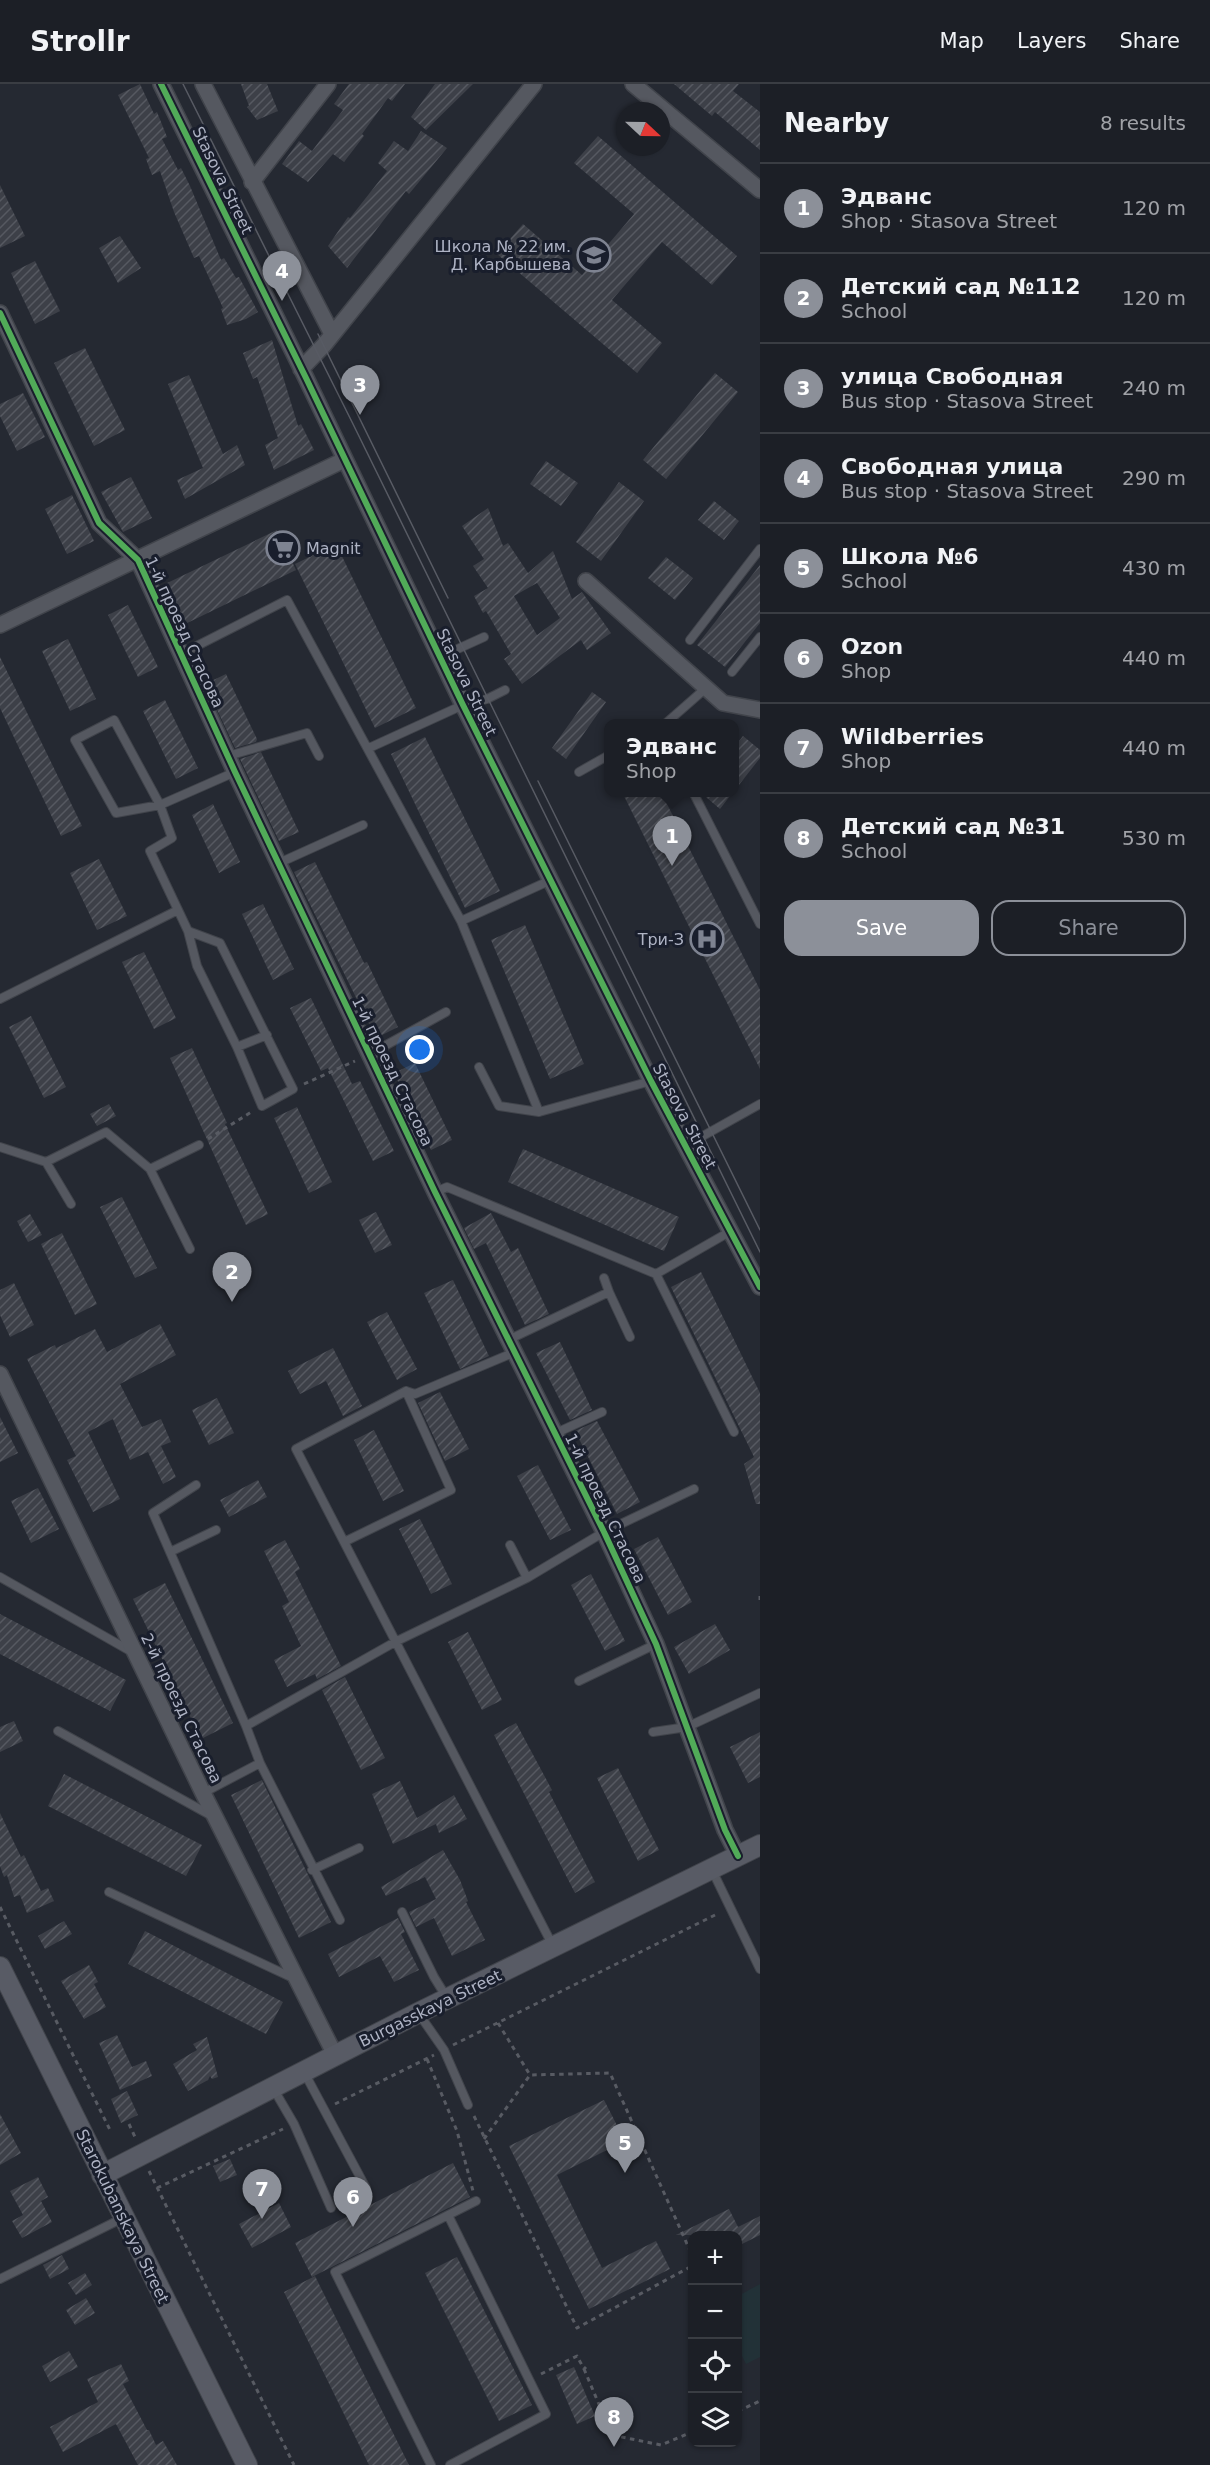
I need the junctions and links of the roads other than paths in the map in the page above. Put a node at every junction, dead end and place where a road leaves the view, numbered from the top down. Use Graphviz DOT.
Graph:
graph roads {
  1 [pos="161,84"];
  2 [pos="203,84"];
  3 [pos="328,84"];
  4 [pos="534,84"];
  5 [pos="633,84"];
  6 [pos="252,182"];
  7 [pos="760,190"];
  8 [pos="0,313"];
  9 [pos="332,334"];
  10 [pos="301,369"];
  11 [pos="344,460"];
  12 [pos="760,549"];
  13 [pos="138,560"];
  14 [pos="586,580"];
  15 [pos="0,625"];
  16 [pos="484,637"];
  17 [pos="760,637"];
  18 [pos="690,640"];
  19 [pos="182,654"];
  20 [pos="440,657"];
  21 [pos="732,672"];
  22 [pos="706,688"];
  23 [pos="505,690"];
  24 [pos="463,705"];
  25 [pos="760,710"];
  26 [pos="670,719"];
  27 [pos="369,748"];
  28 [pos="228,756"];
  29 [pos="319,756"];
  30 [pos="604,758"];
  31 [pos="235,772"];
  32 [pos="579,772"];
  33 [pos="696,797"];
  34 [pos="160,805"];
  35 [pos="363,825"];
  36 [pos="279,863"];
  37 [pos="552,879"];
  38 [pos="177,910"];
  39 [pos="460,921"];
  40 [pos="760,924"];
  41 [pos="188,931"];
  42 [pos="0,999"];
  43 [pos="446,1012"];
  44 [pos="267,1035"];
  45 [pos="237,1047"];
  46 [pos="370,1054"];
  47 [pos="479,1067"];
  48 [pos="651,1081"];
  49 [pos="760,1104"];
  50 [pos="539,1112"];
  51 [pos="199,1145"];
  52 [pos="685,1146"];
  53 [pos="0,1147"];
  54 [pos="46,1162"];
  55 [pos="150,1169"];
  56 [pos="435,1191"];
  57 [pos="71,1204"];
  58 [pos="732,1231"];
  59 [pos="190,1249"];
  60 [pos="656,1274"];
  61 [pos="604,1278"];
  62 [pos="760,1287"];
  63 [pos="609,1292"];
  64 [pos="630,1337"];
  65 [pos="512,1346"];
  66 [pos="0,1374"];
  67 [pos="406,1391"];
  68 [pos="602,1412"];
  69 [pos="734,1432"];
  70 [pos="556,1433"];
  71 [pos="196,1485"];
  72 [pos="694,1489"];
  73 [pos="216,1530"];
  74 [pos="604,1532"];
  75 [pos="344,1542"];
  76 [pos="510,1545"];
  77 [pos="170,1552"];
  78 [pos="0,1577"];
  79 [pos="527,1578"];
  80 [pos="395,1642"];
  81 [pos="656,1644"];
  82 [pos="135,1654"];
  83 [pos="579,1681"];
  84 [pos="760,1693"];
  85 [pos="246,1726"];
  86 [pos="687,1727"];
  87 [pos="58,1731"];
  88 [pos="653,1732"];
  89 [pos="260,1763"];
  90 [pos="203,1792"];
  91 [pos="216,1819"];
  92 [pos="760,1845"];
  93 [pos="359,1848"];
  94 [pos="738,1856"];
  95 [pos="711,1868"];
  96 [pos="312,1870"];
  97 [pos="109,1892"];
  98 [pos="402,1912"];
  99 [pos="340,1920"];
  100 [pos="554,1947"];
  101 [pos="0,1967"];
  102 [pos="760,1969"];
  103 [pos="297,1980"];
  104 [pos="448,1999"];
  105 [pos="418,2013"];
  106 [pos="335,2055"];
  107 [pos="303,2070"];
  108 [pos="273,2086"];
  109 [pos="468,2105"];
  110 [pos="102,2175"];
  111 [pos="366,2188"];
  112 [pos="476,2201"];
  113 [pos="331,2208"];
  114 [pos="448,2215"];
  115 [pos="123,2218"];
  116 [pos="0,2279"];
  117 [pos="247,2465"];
  118 [pos="431,2465"];
  119 [pos="450,2465"];
  1 -- 10 [label="street, Stasova Street"];
  2 -- 6 [label="street, Stasova Street"];
  3 -- 6 [label="street"];
  4 -- 9 [label="street"];
  5 -- 7 [label="street"];
  6 -- 9 [label="street, Stasova Street"];
  8 -- 13 [label="street, 1-й проезд Стасова"];
  9 -- 10 [label="street"];
  10 -- 11 [label="street, Stasova Street"];
  11 -- 13 [label="street"];
  11 -- 20 [label="street, Stasova Street"];
  12 -- 18 [label="lane"];
  13 -- 15 [label="street"];
  13 -- 19 [label="street, 1-й проезд Стасова"];
  14 -- 22 [label="street"];
  16 -- 20 [label="lane"];
  17 -- 21 [label="lane"];
  19 -- 27 [label="lane"];
  19 -- 28 [label="street, 1-й проезд Стасова"];
  20 -- 24 [label="street, Stasova Street"];
  22 -- 25 [label="street"];
  22 -- 26 [label="lane"];
  23 -- 24 [label="lane"];
  24 -- 27 [label="lane"];
  24 -- 37 [label="street, Stasova Street"];
  27 -- 39 [label="lane"];
  28 -- 29 [label="lane"];
  28 -- 31 [label="street, 1-й проезд Стасова"];
  30 -- 32 [label="lane"];
  31 -- 34 [label="lane"];
  31 -- 36 [label="street, 1-й проезд Стасова"];
  33 -- 40 [label="lane"];
  34 -- 34 [label="lane"];
  34 -- 38 [label="lane"];
  35 -- 36 [label="lane"];
  36 -- 46 [label="street, 1-й проезд Стасова"];
  37 -- 39 [label="lane"];
  37 -- 48 [label="street, Stasova Street"];
  38 -- 41 [label="lane"];
  38 -- 42 [label="lane"];
  39 -- 50 [label="lane"];
  41 -- 44 [label="lane"];
  41 -- 45 [label="lane"];
  43 -- 46 [label="lane"];
  44 -- 45 [label="lane"];
  44 -- 45 [label="lane"];
  46 -- 56 [label="street, 1-й проезд Стасова"];
  47 -- 50 [label="lane"];
  48 -- 50 [label="lane"];
  48 -- 52 [label="street, Stasova Street"];
  49 -- 52 [label="lane"];
  51 -- 55 [label="lane"];
  52 -- 58 [label="street, Stasova Street"];
  53 -- 54 [label="lane"];
  54 -- 55 [label="lane"];
  54 -- 57 [label="lane"];
  55 -- 59 [label="lane"];
  56 -- 60 [label="lane"];
  56 -- 65 [label="street, 1-й проезд Стасова"];
  58 -- 60 [label="lane"];
  58 -- 62 [label="street, Stasova Street"];
  60 -- 69 [label="lane"];
  61 -- 63 [label="lane"];
  63 -- 64 [label="lane"];
  63 -- 65 [label="lane"];
  65 -- 67 [label="lane"];
  65 -- 70 [label="street, 1-й проезд Стасова"];
  66 -- 82 [label="street, 2-й проезд Стасова"];
  67 -- 75 [label="lane"];
  67 -- 75 [label="lane"];
  68 -- 70 [label="lane"];
  70 -- 74 [label="street, 1-й проезд Стасова"];
  71 -- 77 [label="lane"];
  72 -- 74 [label="lane"];
  73 -- 77 [label="lane"];
  74 -- 79 [label="lane"];
  74 -- 81 [label="street, 1-й проезд Стасова"];
  75 -- 80 [label="lane"];
  76 -- 79 [label="lane"];
  77 -- 85 [label="lane"];
  78 -- 82 [label="lane"];
  79 -- 80 [label="lane"];
  80 -- 85 [label="lane"];
  80 -- 100 [label="lane"];
  81 -- 83 [label="lane"];
  81 -- 86 [label="street, 1-й проезд Стасова"];
  82 -- 90 [label="street, 2-й проезд Стасова"];
  84 -- 86 [label="lane"];
  85 -- 89 [label="lane"];
  86 -- 88 [label="lane"];
  86 -- 94 [label="street, 1-й проезд Стасова"];
  87 -- 91 [label="lane"];
  89 -- 90 [label="lane"];
  89 -- 96 [label="lane"];
  90 -- 91 [label="street, 2-й проезд Стасова"];
  91 -- 103 [label="street, 2-й проезд Стасова"];
  92 -- 94 [label="street, Burgasskaya Street"];
  93 -- 96 [label="lane"];
  94 -- 95 [label="street, Burgasskaya Street"];
  95 -- 100 [label="street, Burgasskaya Street"];
  95 -- 102 [label="lane"];
  96 -- 99 [label="lane"];
  97 -- 103 [label="lane"];
  98 -- 104 [label="lane"];
  100 -- 104 [label="street, Burgasskaya Street"];
  101 -- 110 [label="street, Starokubanskaya Street"];
  103 -- 106 [label="street, 2-й проезд Стасова"];
  104 -- 105 [label="street, Burgasskaya Street"];
  105 -- 106 [label="street, Burgasskaya Street"];
  105 -- 109 [label="lane"];
  106 -- 107 [label="street, Burgasskaya Street"];
  107 -- 108 [label="street, Burgasskaya Street"];
  107 -- 111 [label="lane"];
  108 -- 110 [label="street, Burgasskaya Street"];
  108 -- 113 [label="lane"];
  110 -- 115 [label="street, Starokubanskaya Street"];
  112 -- 114 [label="lane"];
  114 -- 118 [label="lane"];
  114 -- 119 [label="lane"];
  115 -- 116 [label="lane"];
  115 -- 117 [label="street, Starokubanskaya Street"];
}
